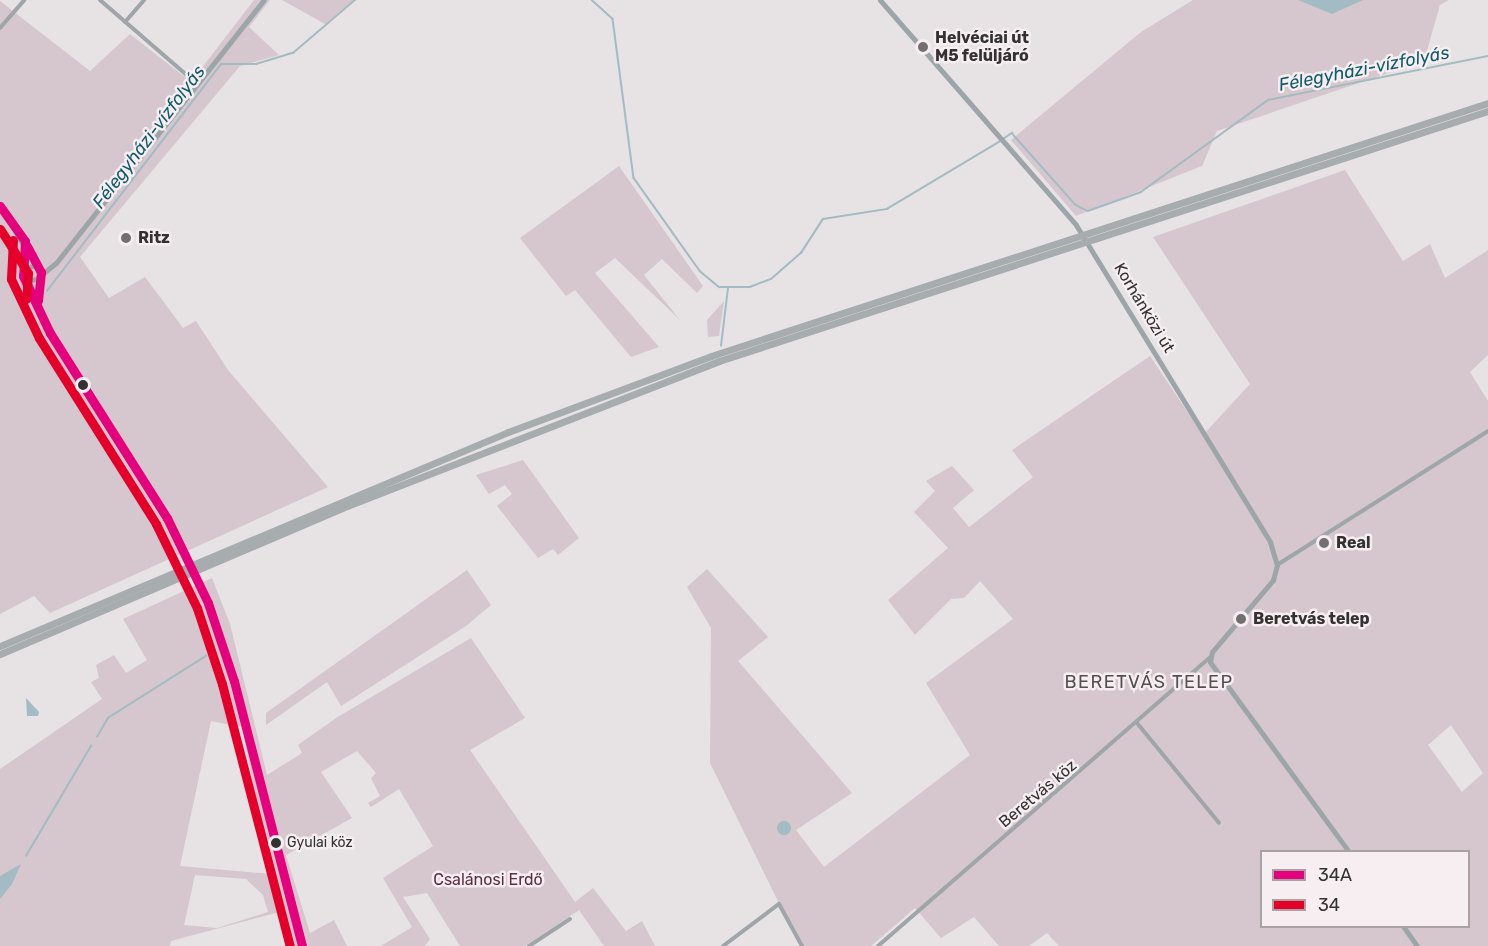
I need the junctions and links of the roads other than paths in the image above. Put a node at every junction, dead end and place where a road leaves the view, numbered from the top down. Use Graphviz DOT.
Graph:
graph roads {
  1 [pos="24,0"];
  2 [pos="100,0"];
  3 [pos="144,0"];
  4 [pos="264,0"];
  5 [pos="880,0"];
  6 [pos="125,22"];
  7 [pos="0,28"];
  8 [pos="197,84"];
  9 [pos="1488,103"];
  10 [pos="1488,111"];
  11 [pos="0,206"];
  12 [pos="1096,233"];
  13 [pos="24,241"];
  14 [pos="56,263"];
  15 [pos="26,266"];
  16 [pos="36,266"];
  17 [pos="40,277"];
  18 [pos="29,282"];
  19 [pos="931,286"];
  20 [pos="38,303"];
  21 [pos="1488,431"];
  22 [pos="1277,565"];
  23 [pos="0,646"];
  24 [pos="0,654"];
  25 [pos="1210,657"];
  26 [pos="1137,723"];
  27 [pos="1219,823"];
  28 [pos="1348,850"];
  29 [pos="570,919"];
  30 [pos="1404,928"];
  31 [pos="302,946"];
  32 [pos="529,946"];
  33 [pos="723,946"];
  34 [pos="802,946"];
  35 [pos="878,946"];
  36 [pos="1417,946"];
  1 -- 7 [label="street"];
  2 -- 6 [label="street"];
  3 -- 6 [label="street"];
  4 -- 8 [label="street"];
  5 -- 22 [label="street, Korhánközi út"];
  6 -- 8 [label="street"];
  8 -- 14 [label="street"];
  9 -- 12 [label="highway"];
  10 -- 12 [label="highway"];
  11 -- 13 [label="street"];
  12 -- 19 [label="highway"];
  13 -- 15 [label="street"];
  13 -- 16 [label="street"];
  14 -- 16 [label="street"];
  14 -- 17 [label="street"];
  15 -- 16 [label="street"];
  15 -- 18 [label="street"];
  16 -- 17 [label="street"];
  17 -- 18 [label="street"];
  17 -- 20 [label="street"];
  18 -- 20 [label="street"];
  19 -- 23 [label="highway"];
  19 -- 24 [label="highway"];
  20 -- 31 [label="street"];
  21 -- 22 [label="street"];
  22 -- 25 [label="street"];
  25 -- 26 [label="street, Beretvás köz"];
  25 -- 28 [label="street"];
  26 -- 27 [label="street"];
  26 -- 35 [label="street, Beretvás köz"];
  29 -- 32 [label="street"];
  30 -- 36 [label="street"];
  33 -- 34 [label="street"];
}
